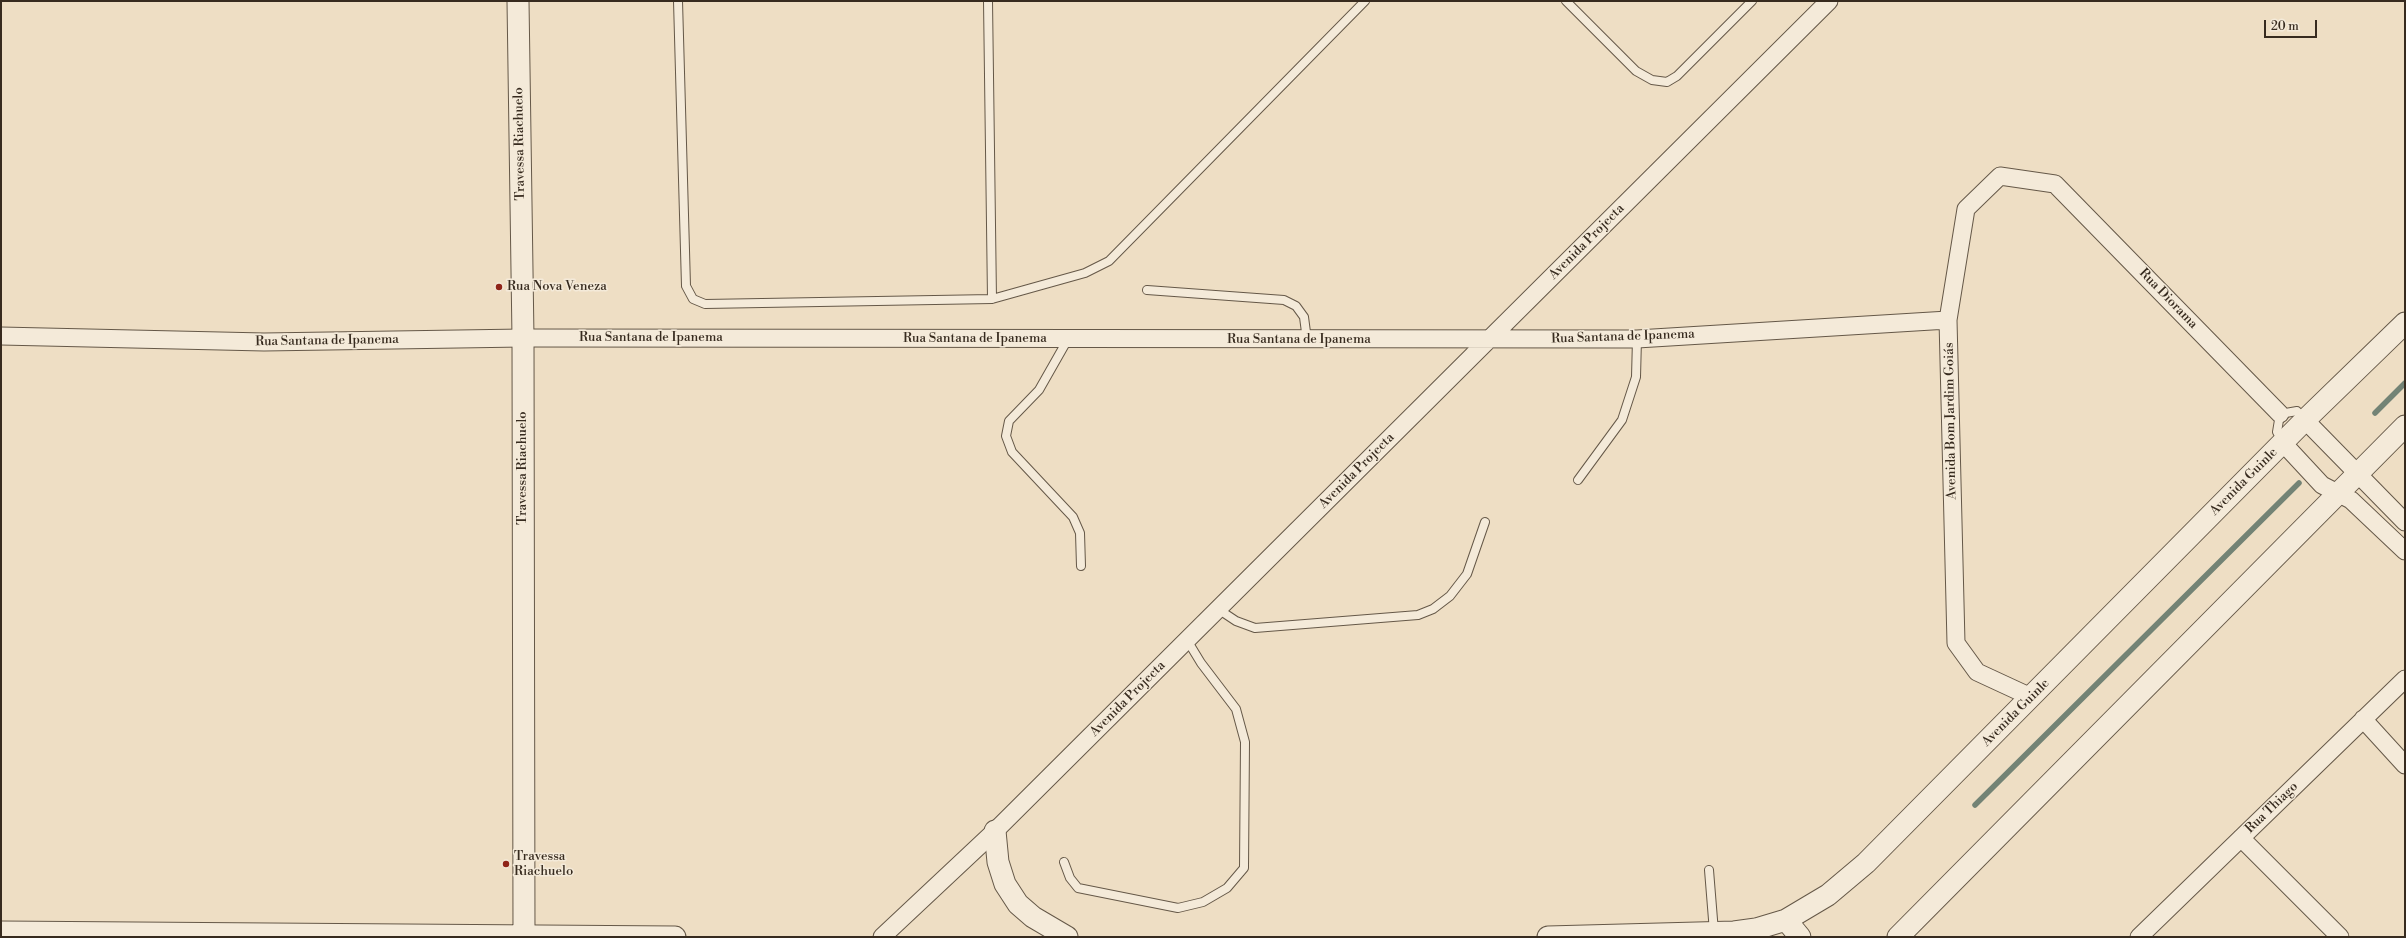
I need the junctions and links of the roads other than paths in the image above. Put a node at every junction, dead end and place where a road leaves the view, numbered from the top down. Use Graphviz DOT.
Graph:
graph roads {
  1 [pos="518,1"];
  2 [pos="678,1"];
  3 [pos="988,1"];
  4 [pos="1365,1"];
  5 [pos="1566,1"];
  6 [pos="1752,1"];
  7 [pos="1829,1"];
  8 [pos="2055,184"];
  9 [pos="1146,290"];
  10 [pos="992,299"];
  11 [pos="1948,320"];
  12 [pos="2405,323"];
  13 [pos="1,336"];
  14 [pos="523,338"];
  15 [pos="1068,339"];
  16 [pos="1637,339"];
  17 [pos="1306,340"];
  18 [pos="1489,340"];
  19 [pos="2280,414"];
  20 [pos="2306,420"];
  21 [pos="2405,426"];
  22 [pos="2283,442"];
  23 [pos="2358,472"];
  24 [pos="1578,480"];
  25 [pos="2337,494"];
  26 [pos="1484,522"];
  27 [pos="2405,522"];
  28 [pos="2405,551"];
  29 [pos="1081,566"];
  30 [pos="1218,609"];
  31 [pos="1187,640"];
  32 [pos="2405,679"];
  33 [pos="2031,697"];
  34 [pos="2363,719"];
  35 [pos="2405,765"];
  36 [pos="995,831"];
  37 [pos="2241,838"];
  38 [pos="1064,862"];
  39 [pos="1709,870"];
  40 [pos="1786,920"];
  41 [pos="1,932"];
  42 [pos="1714,933"];
  43 [pos="1756,933"];
  44 [pos="524,936"];
  45 [pos="602,936"];
  46 [pos="675,937"];
  47 [pos="882,937"];
  48 [pos="1067,937"];
  49 [pos="1548,937"];
  50 [pos="1800,937"];
  51 [pos="1898,937"];
  52 [pos="2139,937"];
  53 [pos="2340,937"];
  1 -- 14 [label="street, Travessa Riachuelo"];
  2 -- 10 [label="lane"];
  3 -- 10 [label="lane"];
  4 -- 10 [label="lane"];
  5 -- 6 [label="lane"];
  7 -- 18 [label="street, Avenida Projecta"];
  8 -- 11 [label="street, Avenida Bom Jardim Goiás"];
  8 -- 19 [label="street, Rua Diorama"];
  9 -- 17 [label="lane"];
  11 -- 16 [label="street, Rua Santana de Ipanema"];
  11 -- 33 [label="street, Avenida Bom Jardim Goiás"];
  12 -- 20 [label="street, Avenida Guinle"];
  13 -- 14 [label="street, Rua Santana de Ipanema"];
  14 -- 15 [label="street, Rua Santana de Ipanema"];
  14 -- 44 [label="street, Travessa Riachuelo"];
  15 -- 17 [label="street, Rua Santana de Ipanema"];
  15 -- 29 [label="lane"];
  16 -- 18 [label="street, Rua Santana de Ipanema"];
  16 -- 24 [label="lane"];
  17 -- 18 [label="street, Rua Santana de Ipanema"];
  18 -- 30 [label="street, Avenida Projecta"];
  19 -- 20 [label="lane"];
  19 -- 22 [label="lane"];
  20 -- 22 [label="street, Avenida Guinle"];
  20 -- 23 [label="street"];
  21 -- 23 [label="street"];
  22 -- 25 [label="street"];
  22 -- 33 [label="street, Avenida Guinle"];
  23 -- 25 [label="street"];
  23 -- 27 [label="street"];
  25 -- 28 [label="street"];
  25 -- 51 [label="street"];
  26 -- 30 [label="lane"];
  30 -- 31 [label="street, Avenida Projecta"];
  31 -- 36 [label="street, Avenida Projecta"];
  31 -- 38 [label="lane"];
  32 -- 34 [label="street, Rua Thiago"];
  33 -- 40 [label="street, Avenida Guinle"];
  34 -- 35 [label="street"];
  34 -- 37 [label="street, Rua Thiago"];
  36 -- 47 [label="street, Avenida Projecta"];
  36 -- 48 [label="street"];
  37 -- 52 [label="street, Rua Thiago"];
  37 -- 53 [label="street"];
  39 -- 42 [label="lane"];
  40 -- 43 [label="street, Avenida Guinle"];
  40 -- 50 [label="street"];
  41 -- 44 [label="street"];
  42 -- 43 [label="street, Avenida Guinle"];
  42 -- 49 [label="street, Avenida Guinle"];
  44 -- 45 [label="street"];
  45 -- 46 [label="street"];
}
